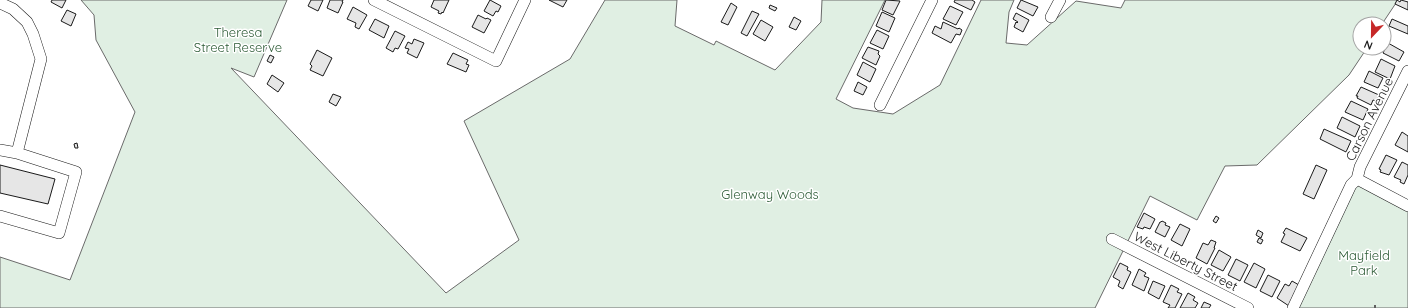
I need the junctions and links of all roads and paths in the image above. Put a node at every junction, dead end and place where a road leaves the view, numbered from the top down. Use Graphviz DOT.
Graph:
graph roads {
  1 [pos="374,0"];
  2 [pos="525,0"];
  3 [pos="932,0"];
  4 [pos="1060,0"];
  5 [pos="0,3"];
  6 [pos="1051,17"];
  7 [pos="1408,71"];
  8 [pos="880,104"];
  9 [pos="0,150"];
  10 [pos="18,153"];
  11 [pos="1357,179"];
  12 [pos="1408,206"];
  13 [pos="0,216"];
  14 [pos="1112,239"];
  15 [pos="1248,308"];
  16 [pos="1293,308"];
  1 -- 2 [label="street"];
  3 -- 8 [label="street"];
  4 -- 6 [label="street"];
  5 -- 10 [label="street"];
  7 -- 11 [label="street, Carson Avenue"];
  9 -- 10 [label="street"];
  10 -- 13 [label="street"];
  11 -- 12 [label="street"];
  11 -- 16 [label="street, Carson Avenue"];
  14 -- 15 [label="street, West Liberty Street"];
}
